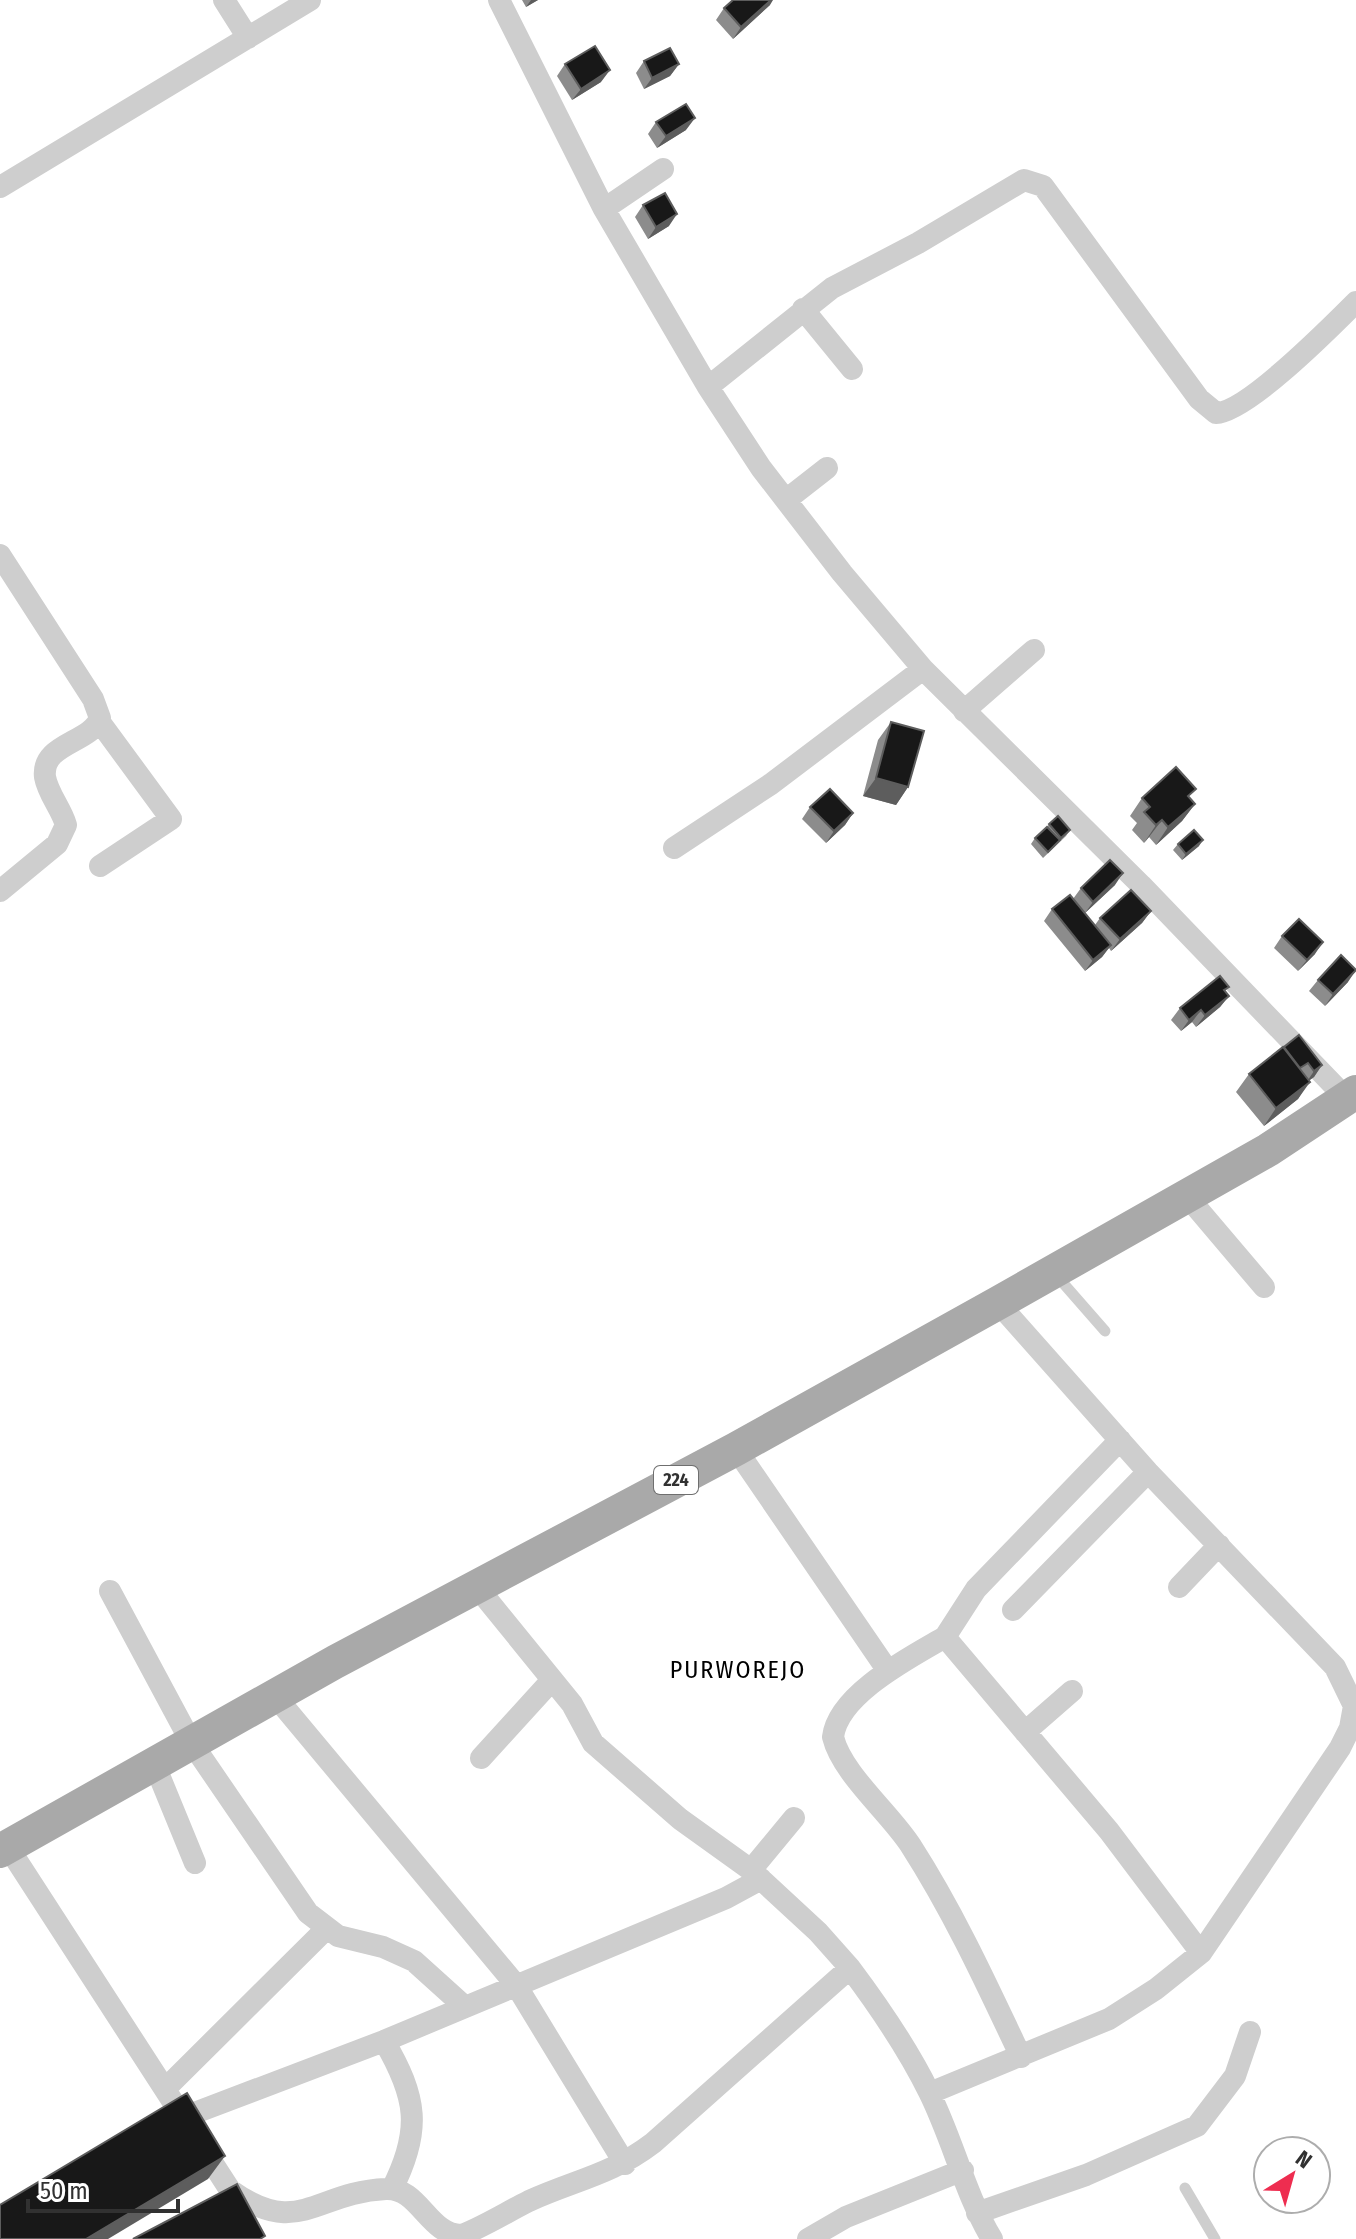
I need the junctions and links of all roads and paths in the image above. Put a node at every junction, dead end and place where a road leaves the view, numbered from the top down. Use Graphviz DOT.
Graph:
graph roads {
  1 [pos="224,0"];
  2 [pos="310,0"];
  3 [pos="499,0"];
  4 [pos="248,38"];
  5 [pos="663,169"];
  6 [pos="0,187"];
  7 [pos="604,209"];
  8 [pos="1356,302"];
  9 [pos="803,309"];
  10 [pos="852,369"];
  11 [pos="708,387"];
  12 [pos="827,468"];
  13 [pos="786,500"];
  14 [pos="0,555"];
  15 [pos="1034,650"];
  16 [pos="923,669"];
  17 [pos="964,711"];
  18 [pos="99,721"];
  19 [pos="674,848"];
  20 [pos="100,866"];
  21 [pos="0,891"];
  22 [pos="1351,1096"];
  23 [pos="1186,1195"];
  24 [pos="1053,1272"];
  25 [pos="1264,1287"];
  26 [pos="998,1303"];
  27 [pos="1105,1331"];
  28 [pos="1120,1440"];
  29 [pos="736,1449"];
  30 [pos="1148,1472"];
  31 [pos="1219,1545"];
  32 [pos="477,1587"];
  33 [pos="1179,1587"];
  34 [pos="110,1591"];
  35 [pos="1013,1610"];
  36 [pos="945,1637"];
  37 [pos="888,1671"];
  38 [pos="552,1680"];
  39 [pos="1072,1691"];
  40 [pos="275,1696"];
  41 [pos="1355,1714"];
  42 [pos="1025,1732"];
  43 [pos="191,1742"];
  44 [pos="481,1758"];
  45 [pos="154,1763"];
  46 [pos="794,1818"];
  47 [pos="4,1849"];
  48 [pos="195,1863"];
  49 [pos="756,1875"];
  50 [pos="326,1929"];
  51 [pos="1201,1953"];
  52 [pos="850,1968"];
  53 [pos="516,1985"];
  54 [pos="465,2007"];
  55 [pos="1250,2032"];
  56 [pos="384,2041"];
  57 [pos="1021,2057"];
  58 [pos="165,2089"];
  59 [pos="930,2093"];
  60 [pos="184,2117"];
  61 [pos="625,2164"];
  62 [pos="963,2170"];
  63 [pos="1185,2188"];
  64 [pos="392,2189"];
  65 [pos="977,2213"];
  66 [pos="451,2237"];
  67 [pos="808,2239"];
  68 [pos="992,2239"];
  69 [pos="1215,2239"];
  1 -- 4 [label="street"];
  2 -- 4 [label="street"];
  3 -- 7 [label="street"];
  4 -- 6 [label="street"];
  5 -- 7 [label="street"];
  7 -- 11 [label="street"];
  8 -- 9 [label="street"];
  9 -- 10 [label="street"];
  9 -- 11 [label="street"];
  11 -- 13 [label="street"];
  12 -- 13 [label="street"];
  13 -- 16 [label="street"];
  14 -- 18 [label="street"];
  15 -- 17 [label="street"];
  16 -- 17 [label="street"];
  16 -- 19 [label="street"];
  17 -- 22 [label="street"];
  18 -- 20 [label="street"];
  18 -- 21 [label="street"];
  22 -- 23 [label="main road, 224"];
  23 -- 24 [label="main road, 224"];
  23 -- 25 [label="street"];
  24 -- 26 [label="main road, 224"];
  24 -- 27 [label="lane"];
  26 -- 28 [label="street"];
  26 -- 29 [label="main road, 224"];
  28 -- 30 [label="street"];
  28 -- 36 [label="street"];
  29 -- 32 [label="main road, 224"];
  29 -- 37 [label="street"];
  30 -- 31 [label="street"];
  30 -- 35 [label="street"];
  31 -- 33 [label="street"];
  31 -- 41 [label="street"];
  32 -- 38 [label="street"];
  32 -- 40 [label="main road, 224"];
  34 -- 43 [label="street"];
  36 -- 37 [label="street"];
  36 -- 42 [label="street"];
  37 -- 57 [label="street"];
  38 -- 44 [label="street"];
  38 -- 49 [label="street"];
  39 -- 42 [label="street"];
  40 -- 43 [label="main road, 224"];
  40 -- 53 [label="street"];
  41 -- 51 [label="street"];
  42 -- 51 [label="street"];
  43 -- 45 [label="main road, 224"];
  43 -- 50 [label="street"];
  45 -- 47 [label="main road, 224"];
  45 -- 48 [label="street"];
  46 -- 49 [label="street"];
  47 -- 58 [label="street"];
  49 -- 52 [label="street"];
  49 -- 53 [label="street"];
  50 -- 54 [label="street"];
  50 -- 58 [label="street"];
  51 -- 57 [label="street"];
  52 -- 59 [label="street"];
  52 -- 61 [label="street"];
  53 -- 54 [label="street"];
  53 -- 61 [label="street"];
  54 -- 56 [label="street"];
  55 -- 65 [label="street"];
  56 -- 60 [label="street"];
  56 -- 64 [label="street"];
  57 -- 59 [label="street"];
  58 -- 60 [label="street"];
  59 -- 62 [label="street"];
  60 -- 64 [label="street"];
  61 -- 66 [label="street"];
  62 -- 65 [label="street"];
  62 -- 67 [label="street"];
  63 -- 69 [label="lane"];
  64 -- 66 [label="street"];
  65 -- 68 [label="street"];
}
